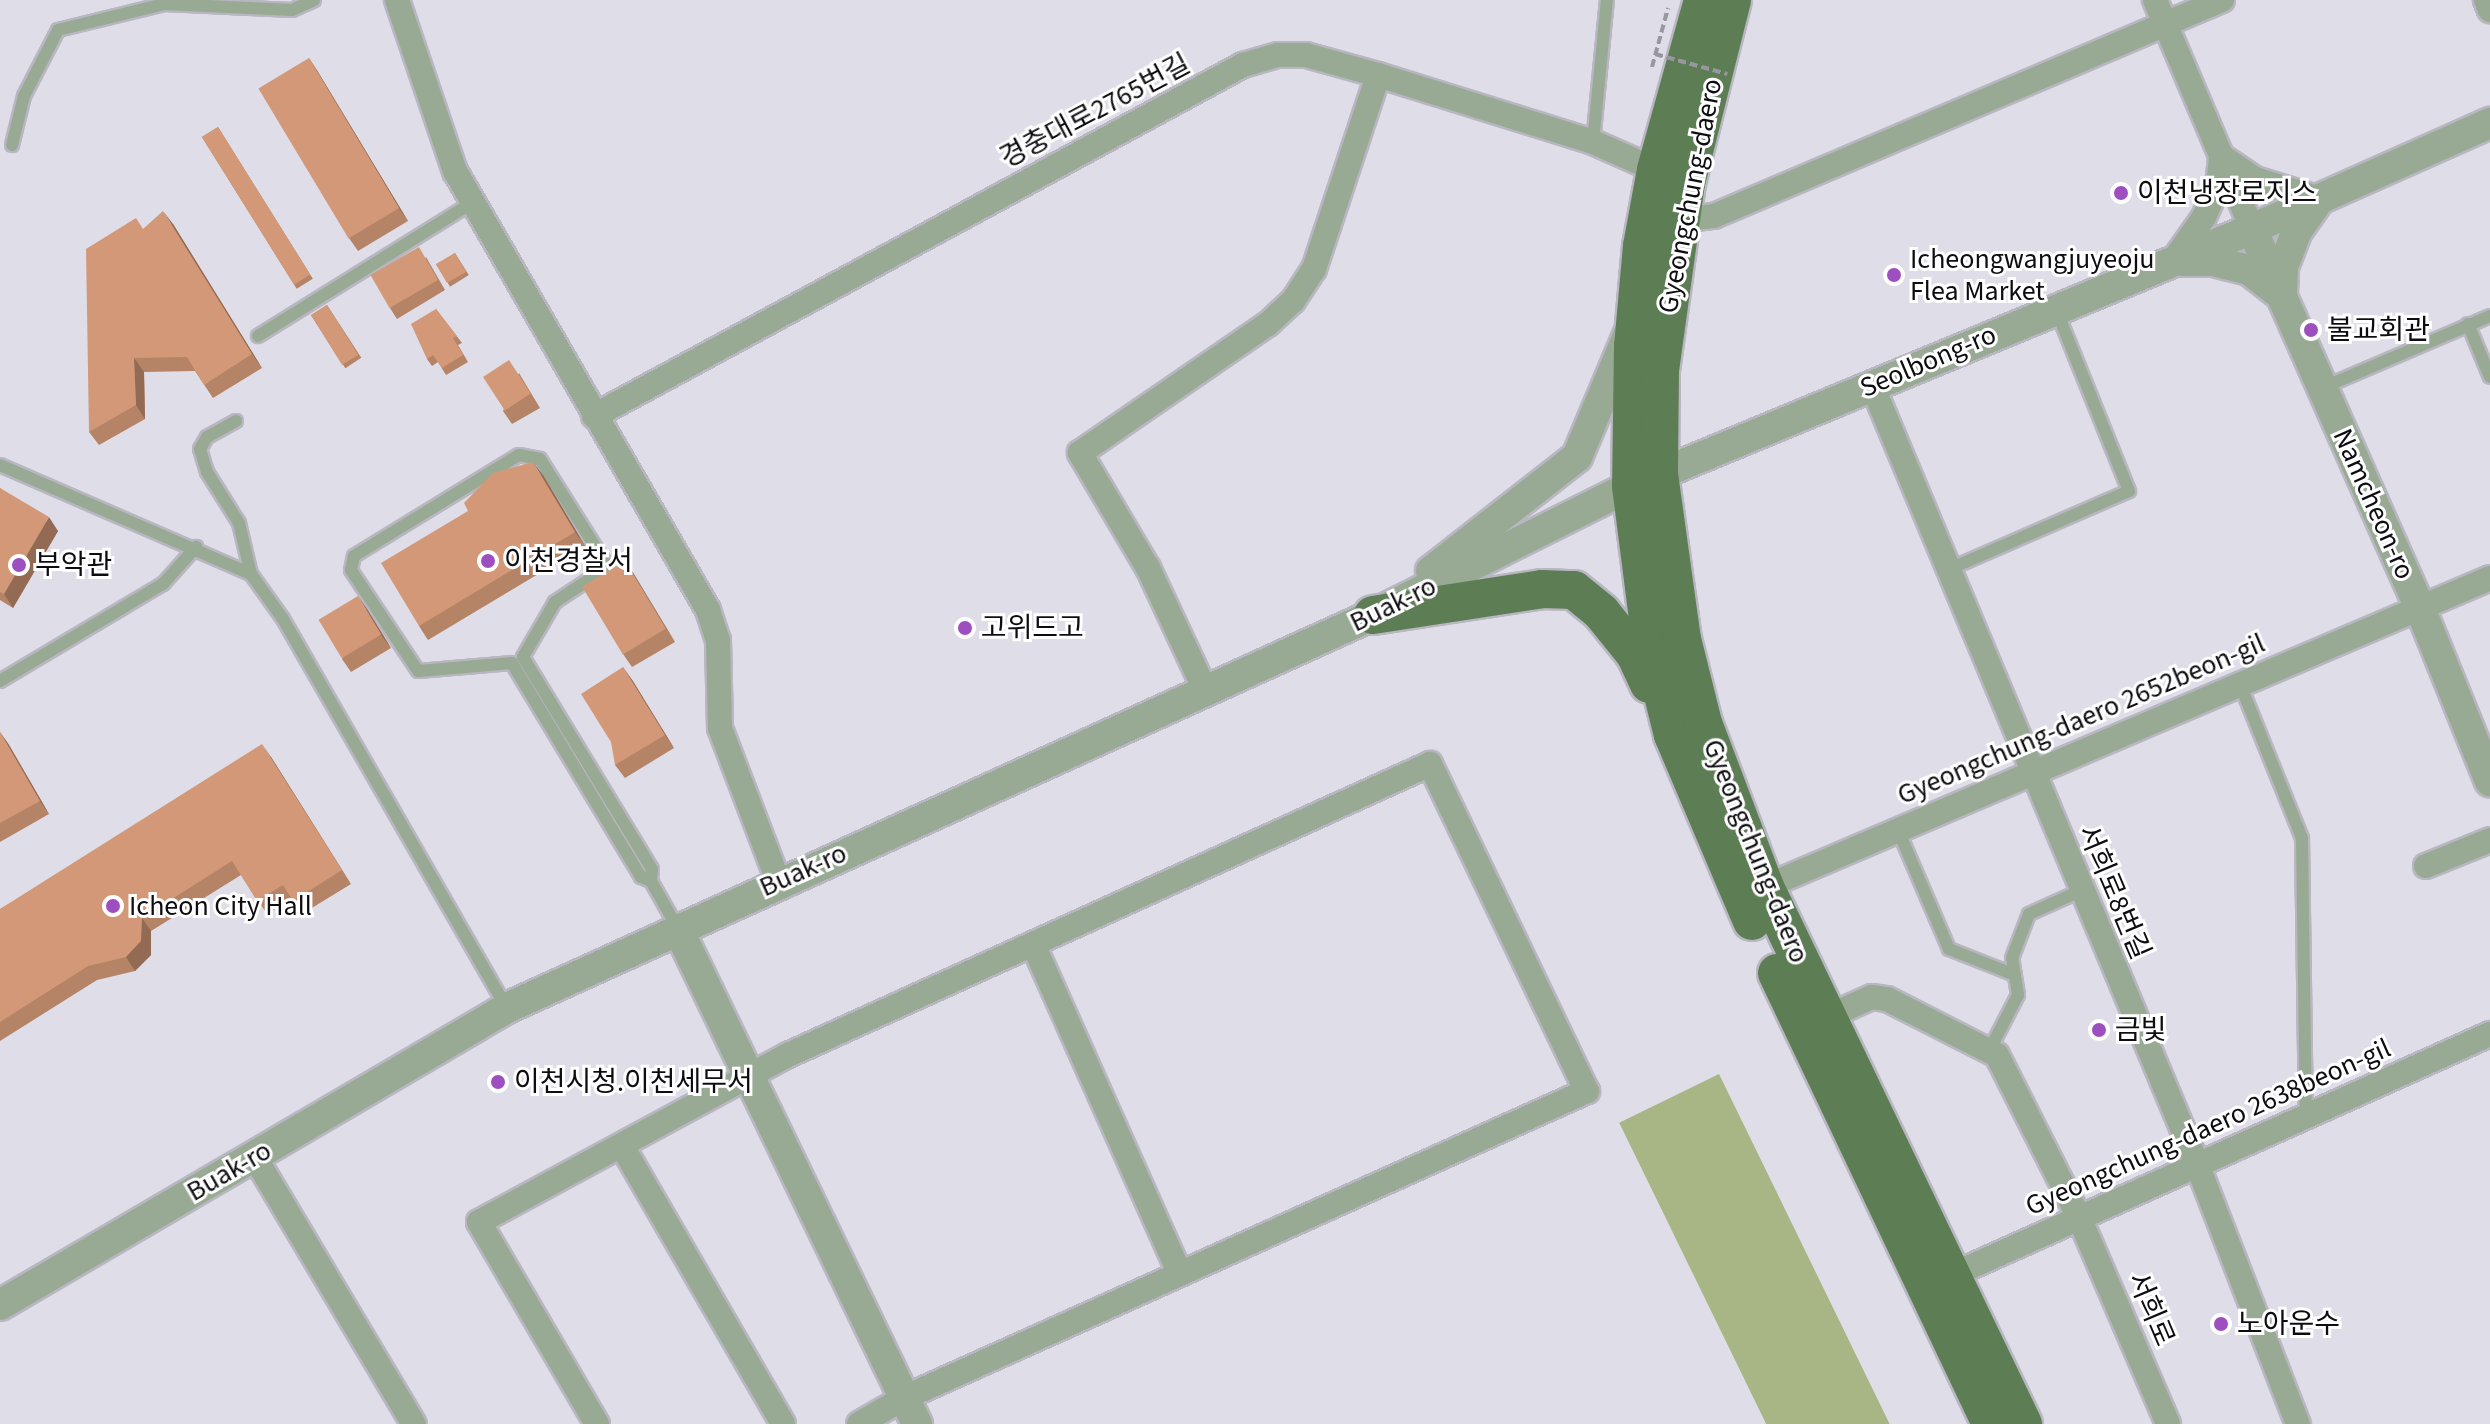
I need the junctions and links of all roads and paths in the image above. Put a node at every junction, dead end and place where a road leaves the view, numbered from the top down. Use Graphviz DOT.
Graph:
graph roads {
  1 [pos="314,0"];
  2 [pos="397,0"];
  3 [pos="1607,0"];
  4 [pos="1703,0"];
  5 [pos="1732,0"];
  6 [pos="2155,0"];
  7 [pos="2222,0"];
  8 [pos="2486,0"];
  9 [pos="132,6"];
  10 [pos="2490,10"];
  11 [pos="2165,23"];
  12 [pos="1655,54"];
  13 [pos="1727,74"];
  14 [pos="1378,75"];
  15 [pos="2490,123"];
  16 [pos="1593,142"];
  17 [pos="12,145"];
  18 [pos="2221,156"];
  19 [pos="1656,170"];
  20 [pos="2320,199"];
  21 [pos="473,202"];
  22 [pos="1680,220"];
  23 [pos="2252,229"];
  24 [pos="2173,261"];
  25 [pos="2282,296"];
  26 [pos="2055,306"];
  27 [pos="1636,316"];
  28 [pos="2490,316"];
  29 [pos="2468,324"];
  30 [pos="258,336"];
  31 [pos="2490,377"];
  32 [pos="1872,385"];
  33 [pos="2322,388"];
  34 [pos="594,416"];
  35 [pos="236,421"];
  36 [pos="0,465"];
  37 [pos="1645,480"];
  38 [pos="196,547"];
  39 [pos="1946,570"];
  40 [pos="251,574"];
  41 [pos="2490,578"];
  42 [pos="2420,608"];
  43 [pos="1373,615"];
  44 [pos="0,681"];
  45 [pos="2240,684"];
  46 [pos="1205,690"];
  47 [pos="1673,735"];
  48 [pos="2030,773"];
  49 [pos="2490,781"];
  50 [pos="1898,830"];
  51 [pos="2490,840"];
  52 [pos="2426,866"];
  53 [pos="651,881"];
  54 [pos="778,881"];
  55 [pos="1765,887"];
  56 [pos="2080,891"];
  57 [pos="678,929"];
  58 [pos="1033,944"];
  59 [pos="2015,975"];
  60 [pos="507,1008"];
  61 [pos="1827,1017"];
  62 [pos="2490,1034"];
  63 [pos="1990,1049"];
  64 [pos="750,1078"];
  65 [pos="2306,1113"];
  66 [pos="622,1146"];
  67 [pos="254,1156"];
  68 [pos="2197,1164"];
  69 [pos="2079,1217"];
  70 [pos="1180,1274"];
  71 [pos="1950,1276"];
  72 [pos="0,1305"];
  73 [pos="911,1411"];
  74 [pos="406,1422"];
  75 [pos="597,1424"];
  76 [pos="783,1424"];
  77 [pos="859,1424"];
  78 [pos="1991,1424"];
  79 [pos="2023,1424"];
  80 [pos="2168,1424"];
  81 [pos="2298,1424"];
  1 -- 9 [label="lane"];
  2 -- 21 [label="street"];
  3 -- 16 [label="lane"];
  4 -- 19 [label="main road, Gyeongchung-daero"];
  5 -- 22 [label="main road, Gyeongchung-daero"];
  6 -- 11 [label="street"];
  7 -- 11 [label="street"];
  8 -- 10 [label="street"];
  9 -- 17 [label="lane"];
  11 -- 18 [label="street"];
  11 -- 22 [label="street"];
  12 -- 13 [label="path, bridge"];
  14 -- 16 [label="street, 경충대로2765번길"];
  14 -- 34 [label="street, 경충대로2765번길"];
  14 -- 46 [label="street"];
  15 -- 20 [label="street, Seolbong-ro"];
  16 -- 19 [label="street, 경충대로2765번길"];
  18 -- 20 [label="street"];
  18 -- 23 [label="street"];
  18 -- 24 [label="street"];
  19 -- 27 [label="main road, Gyeongchung-daero"];
  20 -- 23 [label="street, Seolbong-ro"];
  20 -- 25 [label="street"];
  21 -- 30 [label="lane"];
  21 -- 34 [label="street"];
  22 -- 37 [label="main road, Gyeongchung-daero"];
  23 -- 24 [label="street, Seolbong-ro"];
  23 -- 25 [label="street, Namcheon-ro"];
  24 -- 25 [label="street"];
  24 -- 26 [label="street, Seolbong-ro"];
  25 -- 33 [label="street, Namcheon-ro"];
  26 -- 32 [label="street, Seolbong-ro"];
  26 -- 39 [label="lane"];
  27 -- 37 [label="main road, Gyeongchung-daero"];
  27 -- 43 [label="street"];
  28 -- 29 [label="lane"];
  29 -- 31 [label="lane"];
  29 -- 33 [label="lane"];
  32 -- 37 [label="street, Seolbong-ro"];
  32 -- 39 [label="street, 서희로8번길"];
  33 -- 42 [label="street, Namcheon-ro"];
  34 -- 54 [label="street"];
  35 -- 40 [label="lane"];
  36 -- 38 [label="lane"];
  37 -- 43 [label="street, Buak-ro"];
  37 -- 47 [label="main road, Gyeongchung-daero"];
  37 -- 55 [label="main road, Gyeongchung-daero"];
  38 -- 40 [label="lane"];
  38 -- 44 [label="lane"];
  39 -- 48 [label="street, 서희로8번길"];
  40 -- 60 [label="lane"];
  41 -- 42 [label="street, Gyeongchung-daero 2652beon-gil"];
  42 -- 45 [label="street, Gyeongchung-daero 2652beon-gil"];
  42 -- 49 [label="street, Namcheon-ro"];
  43 -- 46 [label="street, Buak-ro"];
  43 -- 47 [label="main road"];
  45 -- 48 [label="street, Gyeongchung-daero 2652beon-gil"];
  45 -- 65 [label="lane"];
  46 -- 54 [label="street, Buak-ro"];
  47 -- 78 [label="main road, Gyeongchung-daero"];
  48 -- 50 [label="street, Gyeongchung-daero 2652beon-gil"];
  48 -- 56 [label="street, 서희로8번길"];
  50 -- 55 [label="street, Gyeongchung-daero 2652beon-gil"];
  50 -- 59 [label="lane"];
  51 -- 52 [label="street"];
  53 -- 53 [label="lane"];
  53 -- 57 [label="lane"];
  54 -- 57 [label="street, Buak-ro"];
  55 -- 61 [label="main road, Gyeongchung-daero"];
  56 -- 59 [label="lane"];
  56 -- 68 [label="street, 서희로8번길"];
  57 -- 60 [label="street, Buak-ro"];
  57 -- 64 [label="street"];
  58 -- 64 [label="street"];
  58 -- 70 [label="street"];
  58 -- 70 [label="street"];
  59 -- 63 [label="lane"];
  60 -- 67 [label="street, Buak-ro"];
  61 -- 63 [label="street"];
  61 -- 71 [label="main road, Gyeongchung-daero"];
  62 -- 65 [label="street, Gyeongchung-daero 2638beon-gil"];
  63 -- 69 [label="street, 서희로"];
  64 -- 66 [label="street"];
  64 -- 73 [label="street"];
  65 -- 68 [label="street, Gyeongchung-daero 2638beon-gil"];
  66 -- 75 [label="street"];
  66 -- 76 [label="street"];
  67 -- 72 [label="street, Buak-ro"];
  67 -- 74 [label="street"];
  68 -- 69 [label="street, Gyeongchung-daero 2638beon-gil"];
  68 -- 81 [label="street, 서희로8번길"];
  69 -- 71 [label="street, Gyeongchung-daero 2638beon-gil"];
  69 -- 80 [label="street, 서희로"];
  70 -- 73 [label="street"];
  71 -- 79 [label="main road, Gyeongchung-daero"];
  73 -- 77 [label="street"];
}
